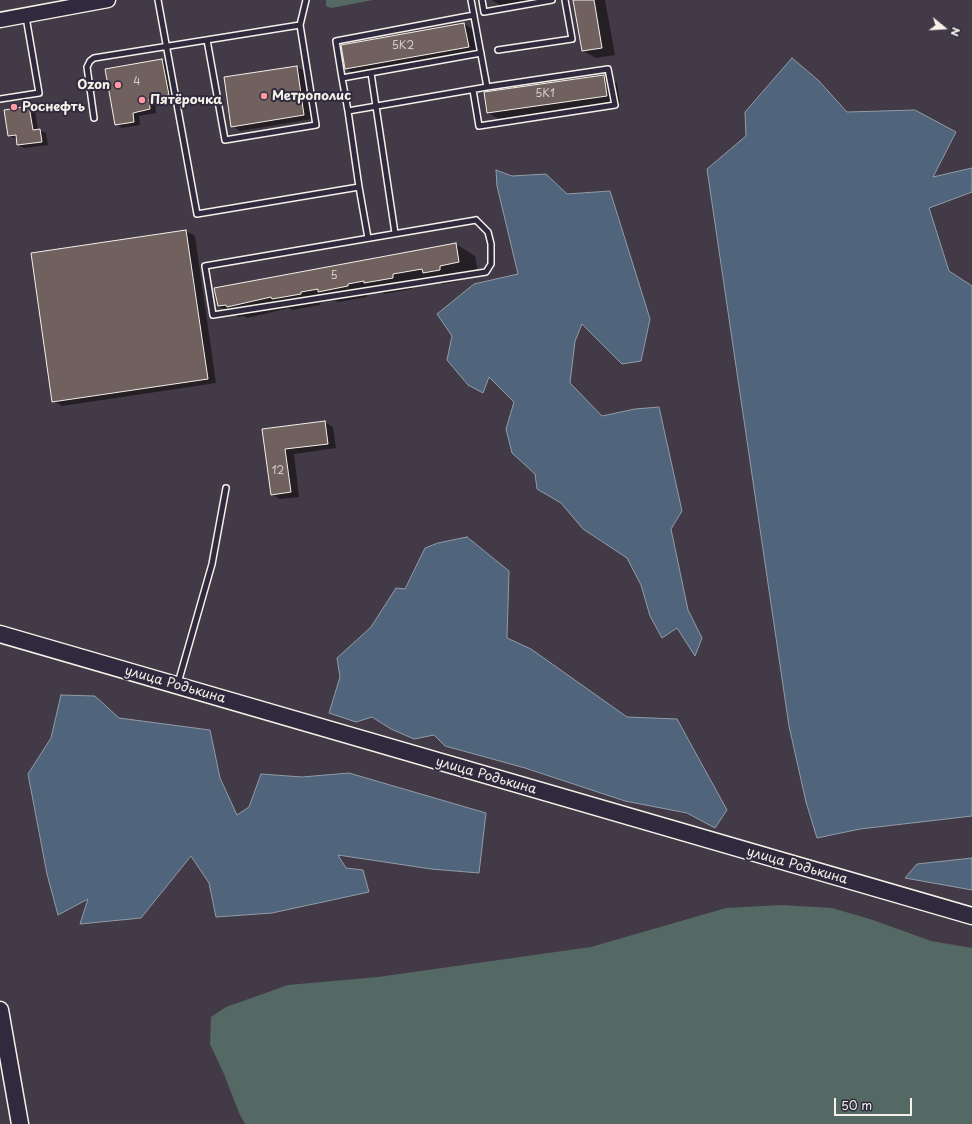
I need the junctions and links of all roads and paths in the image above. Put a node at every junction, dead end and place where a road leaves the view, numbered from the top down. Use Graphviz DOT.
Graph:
graph roads {
  1 [pos="108,0"];
  2 [pos="158,0"];
  3 [pos="306,0"];
  4 [pos="471,0"];
  5 [pos="482,0"];
  6 [pos="552,0"];
  7 [pos="565,0"];
  8 [pos="70,3"];
  9 [pos="26,15"];
  10 [pos="474,15"];
  11 [pos="0,20"];
  12 [pos="300,25"];
  13 [pos="207,40"];
  14 [pos="166,47"];
  15 [pos="498,50"];
  16 [pos="481,53"];
  17 [pos="371,73"];
  18 [pos="342,78"];
  19 [pos="487,87"];
  20 [pos="473,90"];
  21 [pos="0,99"];
  22 [pos="376,106"];
  23 [pos="348,111"];
  24 [pos="94,118"];
  25 [pos="359,187"];
  26 [pos="395,233"];
  27 [pos="368,238"];
  28 [pos="226,488"];
  29 [pos="0,634"];
  30 [pos="177,686"];
  31 [pos="972,916"];
  32 [pos="0,1010"];
  33 [pos="20,1124"];
  1 -- 8 [label="street"];
  2 -- 14 [label="lane"];
  3 -- 12 [label="lane"];
  4 -- 10 [label="lane"];
  5 -- 6 [label="lane"];
  7 -- 15 [label="lane"];
  8 -- 9 [label="street"];
  9 -- 11 [label="street"];
  9 -- 21 [label="lane"];
  10 -- 16 [label="lane"];
  10 -- 18 [label="lane"];
  12 -- 13 [label="lane"];
  12 -- 13 [label="lane"];
  13 -- 14 [label="lane"];
  14 -- 24 [label="lane"];
  14 -- 25 [label="lane"];
  16 -- 17 [label="lane"];
  16 -- 19 [label="lane"];
  17 -- 18 [label="lane"];
  17 -- 22 [label="lane"];
  18 -- 23 [label="lane"];
  19 -- 20 [label="lane"];
  19 -- 20 [label="lane"];
  20 -- 22 [label="lane"];
  22 -- 23 [label="lane"];
  22 -- 26 [label="lane"];
  23 -- 25 [label="lane"];
  25 -- 27 [label="lane"];
  26 -- 27 [label="lane"];
  26 -- 27 [label="lane"];
  28 -- 30 [label="lane"];
  29 -- 30 [label="main road, улица Родькина"];
  30 -- 31 [label="main road, улица Родькина"];
  32 -- 33 [label="main road"];
}
